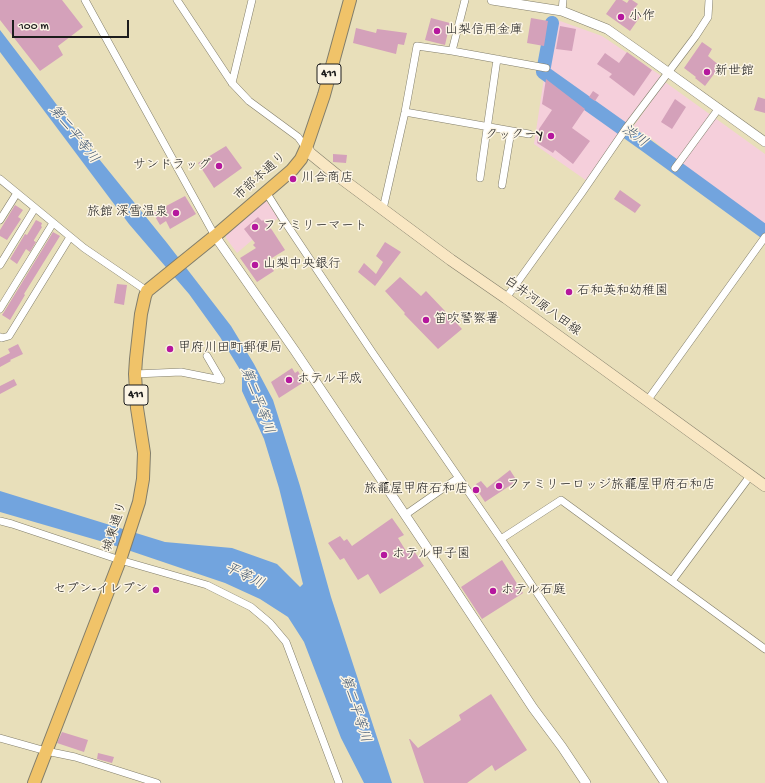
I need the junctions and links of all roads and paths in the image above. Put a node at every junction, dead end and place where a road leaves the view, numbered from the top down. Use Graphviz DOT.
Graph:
graph roads {
  1 [pos="85,0"];
  2 [pos="176,0"];
  3 [pos="252,0"];
  4 [pos="350,0"];
  5 [pos="465,0"];
  6 [pos="492,0"];
  7 [pos="563,0"];
  8 [pos="709,0"];
  9 [pos="562,11"];
  10 [pos="452,51"];
  11 [pos="497,59"];
  12 [pos="545,67"];
  13 [pos="669,73"];
  14 [pos="232,83"];
  15 [pos="719,108"];
  16 [pos="404,112"];
  17 [pos="487,127"];
  18 [pos="511,131"];
  19 [pos="529,134"];
  20 [pos="765,142"];
  21 [pos="306,148"];
  22 [pos="677,166"];
  23 [pos="480,178"];
  24 [pos="0,179"];
  25 [pos="502,185"];
  26 [pos="266,192"];
  27 [pos="17,193"];
  28 [pos="35,208"];
  29 [pos="383,209"];
  30 [pos="0,220"];
  31 [pos="53,223"];
  32 [pos="215,236"];
  33 [pos="70,237"];
  34 [pos="765,238"];
  35 [pos="0,265"];
  36 [pos="147,291"];
  37 [pos="506,298"];
  38 [pos="0,309"];
  39 [pos="0,337"];
  40 [pos="207,356"];
  41 [pos="135,374"];
  42 [pos="647,400"];
  43 [pos="750,476"];
  44 [pos="458,478"];
  45 [pos="765,486"];
  46 [pos="405,515"];
  47 [pos="0,521"];
  48 [pos="501,539"];
  49 [pos="121,558"];
  50 [pos="672,581"];
  51 [pos="765,649"];
  52 [pos="0,738"];
  53 [pos="46,751"];
  54 [pos="34,783"];
  55 [pos="157,783"];
  56 [pos="339,783"];
  57 [pos="586,783"];
  58 [pos="664,783"];
  1 -- 32 [label="street"];
  2 -- 14 [label="street"];
  3 -- 14 [label="street"];
  4 -- 21 [label="highway, 市部本通り / 411"];
  5 -- 10 [label="street"];
  6 -- 9 [label="street"];
  7 -- 9 [label="street"];
  8 -- 13 [label="street"];
  9 -- 13 [label="street"];
  10 -- 11 [label="street"];
  10 -- 16 [label="street"];
  11 -- 12 [label="street"];
  11 -- 17 [label="street"];
  13 -- 15 [label="street"];
  13 -- 37 [label="street"];
  14 -- 21 [label="street"];
  15 -- 20 [label="street"];
  15 -- 22 [label="street"];
  16 -- 17 [label="street"];
  16 -- 29 [label="street"];
  17 -- 18 [label="street"];
  17 -- 23 [label="street"];
  18 -- 19 [label="street"];
  18 -- 25 [label="street"];
  21 -- 26 [label="highway, 市部本通り / 411"];
  21 -- 29 [label="main road, 白井河原八田線"];
  24 -- 27 [label="street"];
  26 -- 32 [label="highway, 市部本通り / 411"];
  26 -- 44 [label="street"];
  27 -- 28 [label="street"];
  27 -- 30 [label="street"];
  28 -- 31 [label="street"];
  28 -- 35 [label="street"];
  29 -- 37 [label="main road, 白井河原八田線"];
  31 -- 33 [label="street"];
  31 -- 38 [label="street"];
  32 -- 36 [label="highway, 市部本通り / 411"];
  32 -- 46 [label="street"];
  33 -- 36 [label="street"];
  33 -- 39 [label="street"];
  34 -- 42 [label="street"];
  36 -- 41 [label="highway, 城東通り / 411"];
  37 -- 42 [label="main road, 白井河原八田線"];
  40 -- 41 [label="street"];
  41 -- 49 [label="highway, 城東通り / 411"];
  42 -- 43 [label="main road, 白井河原八田線"];
  43 -- 45 [label="main road, 白井河原八田線"];
  43 -- 50 [label="street"];
  44 -- 46 [label="street"];
  44 -- 48 [label="street"];
  46 -- 57 [label="street"];
  47 -- 49 [label="street"];
  48 -- 50 [label="street"];
  48 -- 58 [label="street"];
  49 -- 53 [label="highway, 城東通り / 411"];
  49 -- 56 [label="street"];
  50 -- 51 [label="street"];
  52 -- 53 [label="street"];
  53 -- 54 [label="highway, 城東通り / 411"];
  53 -- 55 [label="street"];
}
